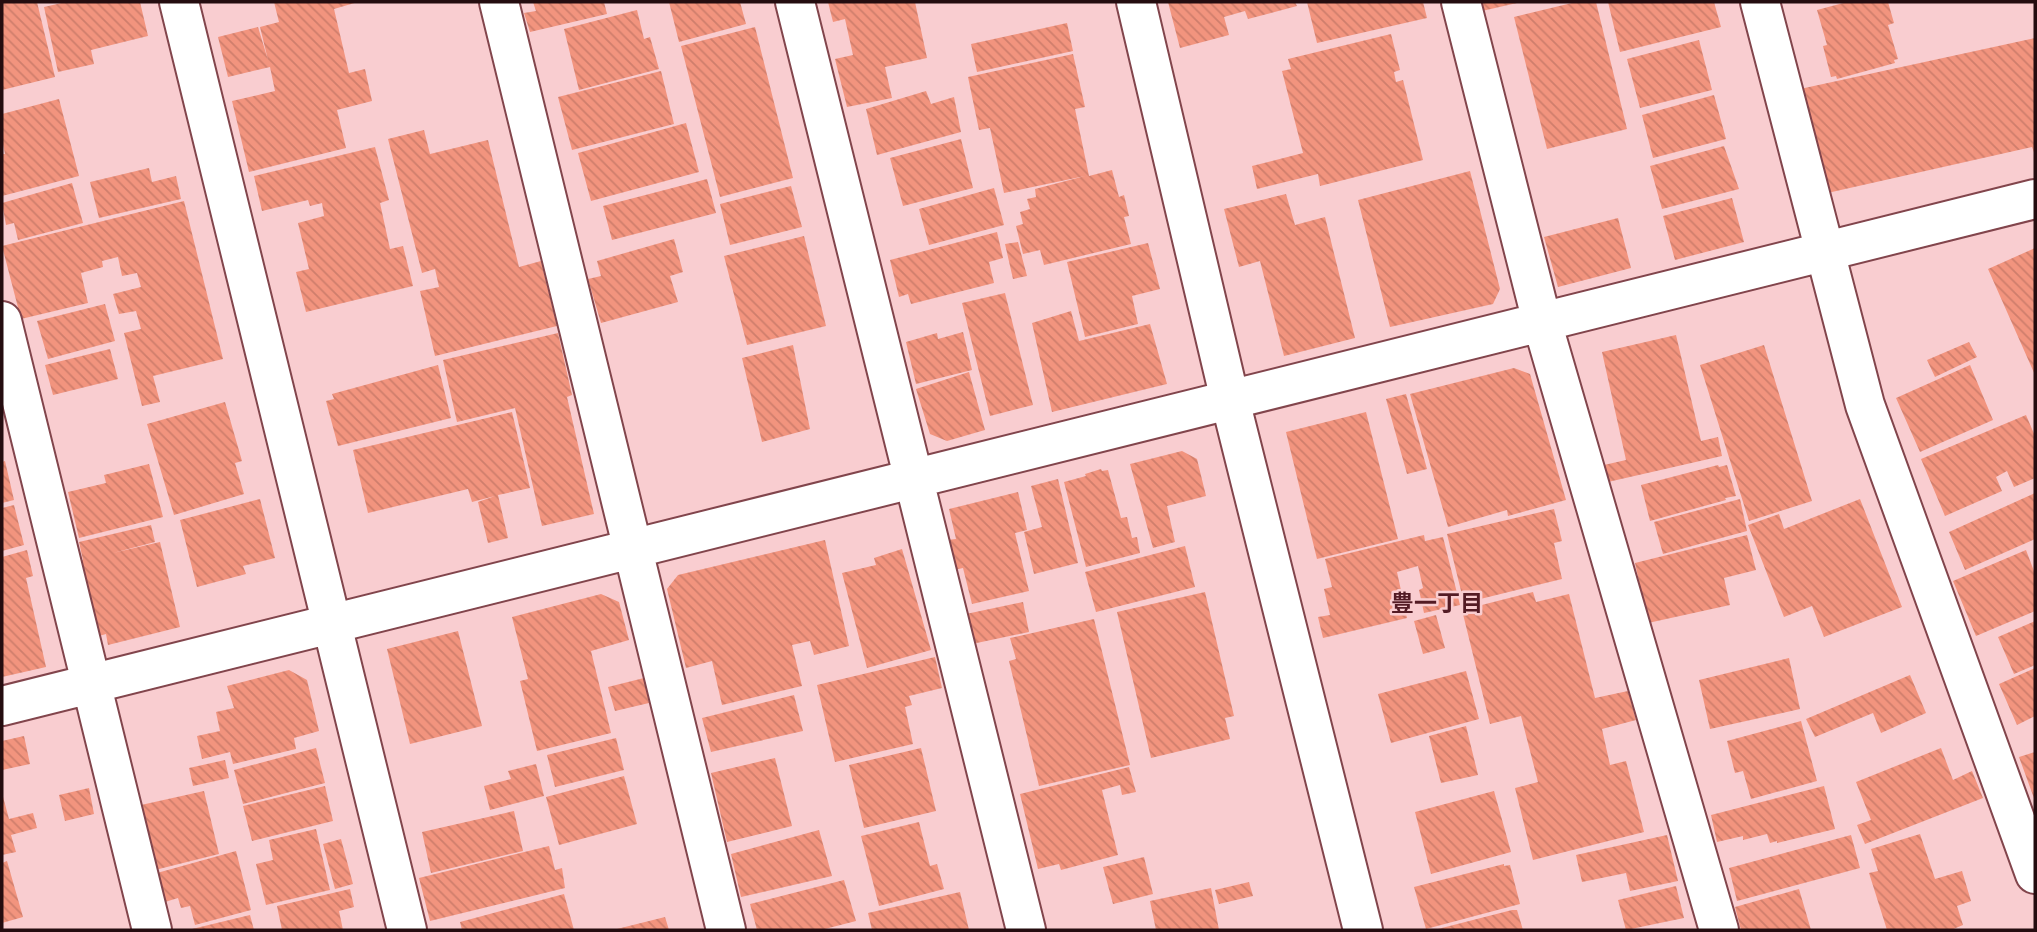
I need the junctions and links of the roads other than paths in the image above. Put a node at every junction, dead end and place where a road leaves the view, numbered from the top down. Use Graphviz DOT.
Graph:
graph roads {
  1 [pos="179,2"];
  2 [pos="499,2"];
  3 [pos="795,2"];
  4 [pos="1136,2"];
  5 [pos="1461,2"];
  6 [pos="1760,2"];
  7 [pos="2035,199"];
  8 [pos="1826,251"];
  9 [pos="2,321"];
  10 [pos="1542,322"];
  11 [pos="1230,400"];
  12 [pos="914,479"];
  13 [pos="633,550"];
  14 [pos="332,624"];
  15 [pos="91,684"];
  16 [pos="2,706"];
  17 [pos="2035,874"];
  18 [pos="152,930"];
  19 [pos="407,930"];
  20 [pos="726,930"];
  21 [pos="1026,930"];
  22 [pos="1363,930"];
  23 [pos="1719,930"];
  1 -- 14 [label="street"];
  2 -- 13 [label="street"];
  3 -- 12 [label="street"];
  4 -- 11 [label="street"];
  5 -- 10 [label="street"];
  6 -- 8 [label="street"];
  7 -- 8 [label="street"];
  8 -- 10 [label="street"];
  8 -- 17 [label="street"];
  9 -- 15 [label="street"];
  10 -- 11 [label="street"];
  10 -- 23 [label="street"];
  11 -- 12 [label="street"];
  11 -- 22 [label="street"];
  12 -- 13 [label="street"];
  12 -- 21 [label="street"];
  13 -- 14 [label="street"];
  13 -- 20 [label="street"];
  14 -- 15 [label="street"];
  14 -- 19 [label="street"];
  15 -- 16 [label="street"];
  15 -- 18 [label="street"];
}
